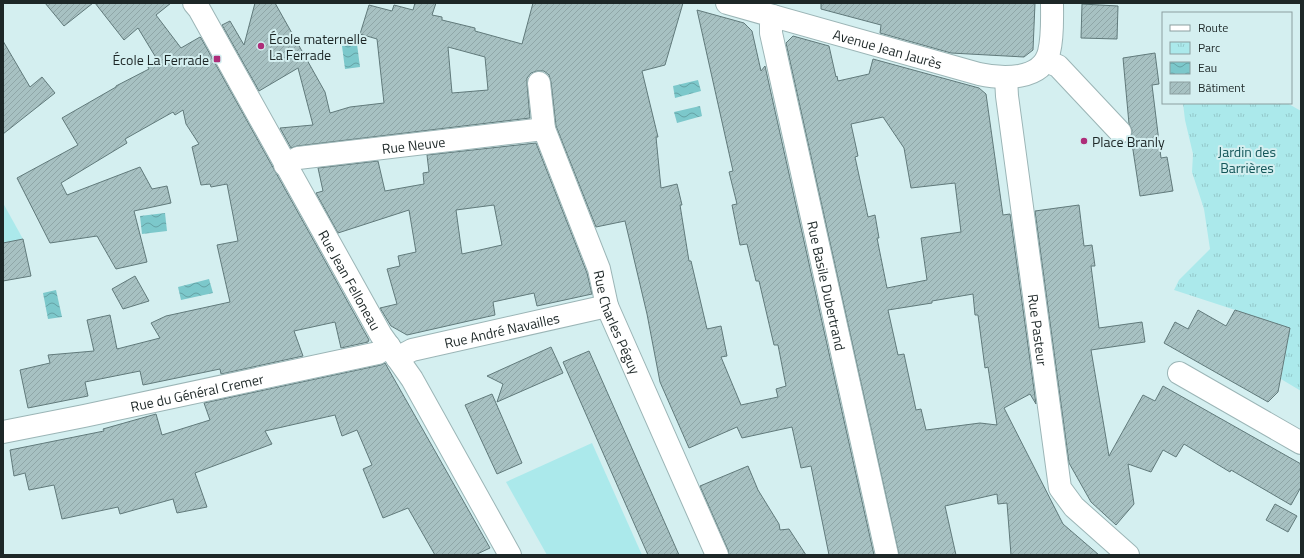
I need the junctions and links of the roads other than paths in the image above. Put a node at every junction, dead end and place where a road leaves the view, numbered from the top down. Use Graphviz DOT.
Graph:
graph roads {
  1 [pos="194,3"];
  2 [pos="727,3"];
  3 [pos="1052,3"];
  4 [pos="753,6"];
  5 [pos="773,16"];
  6 [pos="1046,61"];
  7 [pos="1006,78"];
  8 [pos="539,83"];
  9 [pos="544,129"];
  10 [pos="1120,132"];
  11 [pos="285,165"];
  12 [pos="607,306"];
  13 [pos="393,352"];
  14 [pos="1179,373"];
  15 [pos="3,432"];
  16 [pos="1301,443"];
  17 [pos="510,555"];
  18 [pos="717,555"];
  19 [pos="887,555"];
  20 [pos="1128,555"];
  1 -- 11 [label="street, Rue Jean Felloneau"];
  2 -- 4 [label="street, Avenue Jean Jaurès"];
  3 -- 6 [label="street"];
  4 -- 5 [label="street, Avenue Jean Jaurès"];
  5 -- 7 [label="street, Avenue Jean Jaurès"];
  5 -- 19 [label="street, Rue Basile Dubertrand"];
  6 -- 7 [label="street, Avenue Jean Jaurès"];
  6 -- 10 [label="street"];
  7 -- 20 [label="street, Rue Pasteur"];
  8 -- 9 [label="street, Rue Charles Péguy"];
  9 -- 11 [label="street, Rue Neuve"];
  9 -- 12 [label="street, Rue Charles Péguy"];
  11 -- 13 [label="street, Rue Jean Felloneau"];
  12 -- 13 [label="street, Rue André Navailles"];
  12 -- 18 [label="street, Rue Charles Péguy"];
  13 -- 15 [label="street, Rue du Général Cremer"];
  13 -- 17 [label="street, Rue Jean Felloneau"];
  14 -- 16 [label="street"];
}
